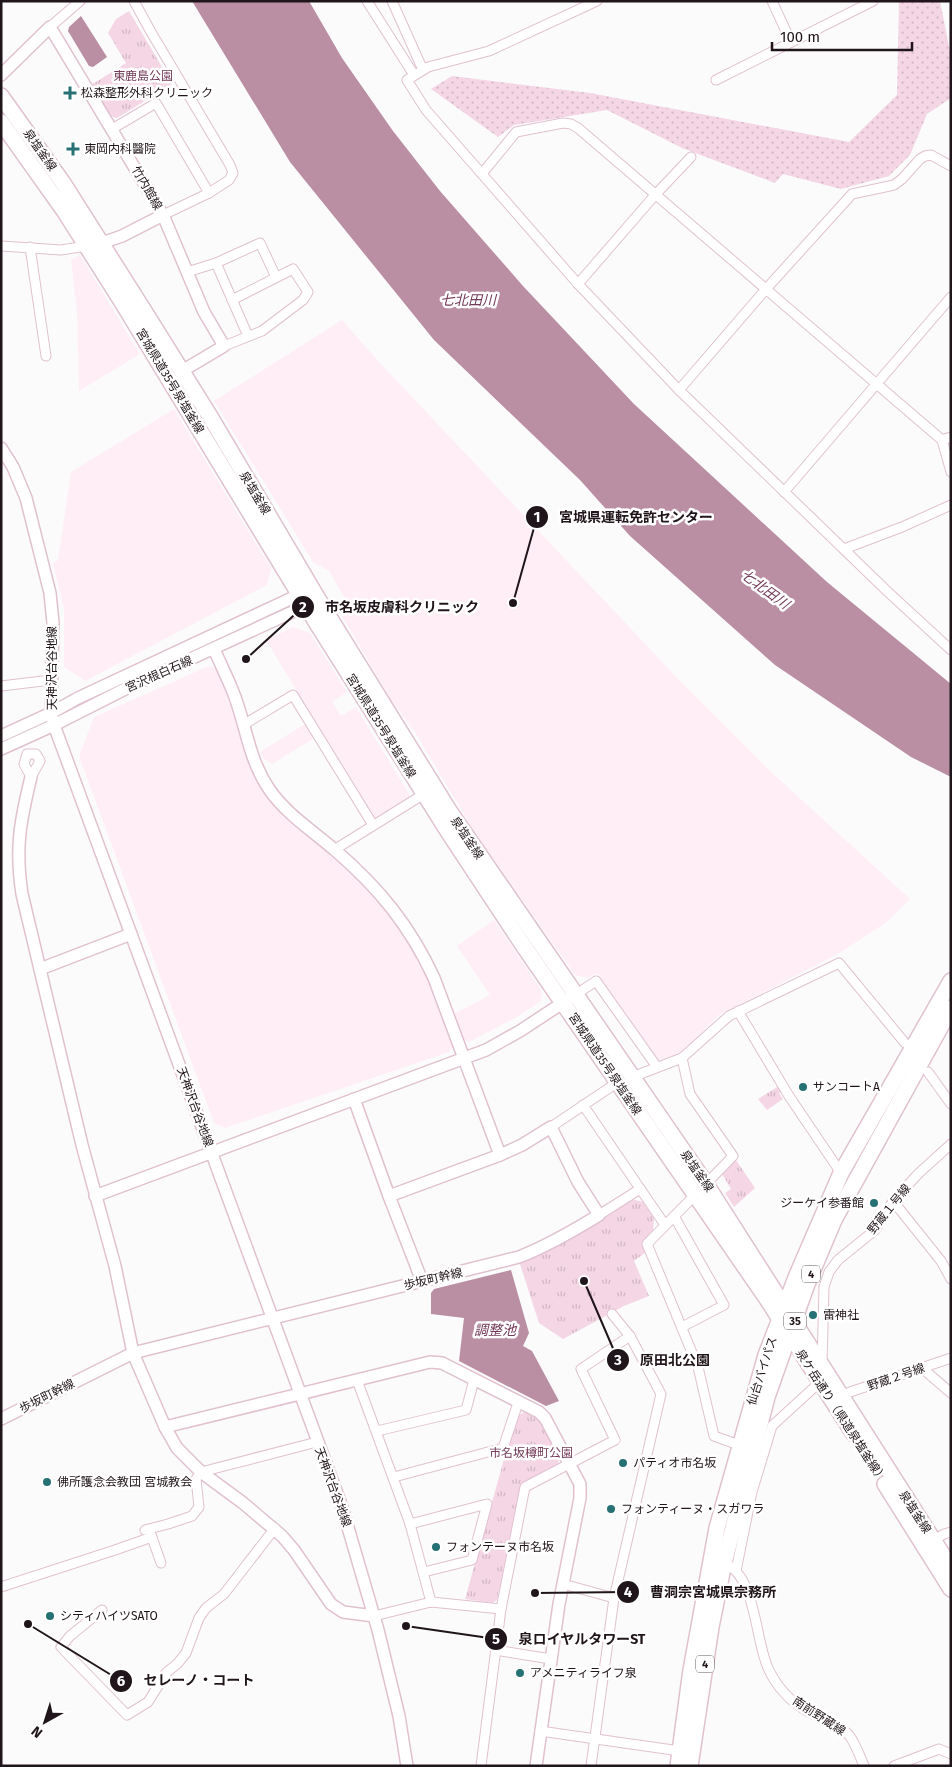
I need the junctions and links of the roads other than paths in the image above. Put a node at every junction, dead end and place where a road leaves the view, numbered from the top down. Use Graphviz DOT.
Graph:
graph roads {
  1 [pos="80,1"];
  2 [pos="134,1"];
  3 [pos="367,1"];
  4 [pos="392,1"];
  5 [pos="597,1"];
  6 [pos="772,1"];
  7 [pos="873,1"];
  8 [pos="50,27"];
  9 [pos="791,42"];
  10 [pos="423,70"];
  11 [pos="1,75"];
  12 [pos="414,75"];
  13 [pos="716,80"];
  14 [pos="1,96"];
  15 [pos="1,122"];
  16 [pos="112,129"];
  17 [pos="691,157"];
  18 [pos="951,166"];
  19 [pos="480,172"];
  20 [pos="209,193"];
  21 [pos="655,195"];
  22 [pos="164,215"];
  23 [pos="94,245"];
  24 [pos="1,246"];
  25 [pos="30,247"];
  26 [pos="216,263"];
  27 [pos="187,272"];
  28 [pos="276,277"];
  29 [pos="578,284"];
  30 [pos="766,289"];
  31 [pos="951,297"];
  32 [pos="232,300"];
  33 [pos="248,336"];
  34 [pos="224,346"];
  35 [pos="46,356"];
  36 [pos="182,371"];
  37 [pos="876,385"];
  38 [pos="679,390"];
  39 [pos="946,439"];
  40 [pos="1,448"];
  41 [pos="951,472"];
  42 [pos="784,492"];
  43 [pos="951,505"];
  44 [pos="844,549"];
  45 [pos="309,597"];
  46 [pos="214,649"];
  47 [pos="951,650"];
  48 [pos="52,680"];
  49 [pos="1,686"];
  50 [pos="51,713"];
  51 [pos="54,725"];
  52 [pos="243,725"];
  53 [pos="1,736"];
  54 [pos="1,749"];
  55 [pos="31,778"];
  56 [pos="424,794"];
  57 [pos="373,825"];
  58 [pos="334,850"];
  59 [pos="131,934"];
  60 [pos="40,969"];
  61 [pos="951,982"];
  62 [pos="569,999"];
  63 [pos="951,1008"];
  64 [pos="738,1011"];
  65 [pos="905,1043"];
  66 [pos="682,1058"];
  67 [pos="464,1059"];
  68 [pos="657,1067"];
  69 [pos="928,1072"];
  70 [pos="633,1078"];
  71 [pos="618,1082"];
  72 [pos="354,1099"];
  73 [pos="951,1104"];
  74 [pos="583,1105"];
  75 [pos="551,1127"];
  76 [pos="951,1144"];
  77 [pos="211,1152"];
  78 [pos="500,1155"];
  79 [pos="840,1173"];
  80 [pos="640,1189"];
  81 [pos="701,1189"];
  82 [pos="95,1196"];
  83 [pos="389,1196"];
  84 [pos="893,1201"];
  85 [pos="600,1215"];
  86 [pos="674,1216"];
  87 [pos="665,1225"];
  88 [pos="951,1279"];
  89 [pos="422,1281"];
  90 [pos="612,1314"];
  91 [pos="786,1315"];
  92 [pos="272,1319"];
  93 [pos="682,1327"];
  94 [pos="789,1334"];
  95 [pos="630,1336"];
  96 [pos="133,1352"];
  97 [pos="951,1358"];
  98 [pos="822,1364"];
  99 [pos="922,1368"];
  100 [pos="357,1380"];
  101 [pos="474,1380"];
  102 [pos="820,1382"];
  103 [pos="951,1393"];
  104 [pos="301,1394"];
  105 [pos="842,1396"];
  106 [pos="518,1403"];
  107 [pos="1,1419"];
  108 [pos="165,1427"];
  109 [pos="377,1431"];
  110 [pos="317,1442"];
  111 [pos="739,1445"];
  112 [pos="570,1462"];
  113 [pos="201,1472"];
  114 [pos="394,1478"];
  115 [pos="410,1524"];
  116 [pos="275,1528"];
  117 [pos="149,1532"];
  118 [pos="951,1532"];
  119 [pos="929,1543"];
  120 [pos="161,1563"];
  121 [pos="730,1567"];
  122 [pos="951,1568"];
  123 [pos="424,1572"];
  124 [pos="563,1584"];
  125 [pos="1,1586"];
  126 [pos="951,1589"];
  127 [pos="614,1598"];
  128 [pos="430,1602"];
  129 [pos="500,1609"];
  130 [pos="102,1610"];
  131 [pos="374,1616"];
  132 [pos="495,1650"];
  133 [pos="551,1659"];
  134 [pos="540,1731"];
  135 [pos="595,1739"];
  136 [pos="951,1754"];
  137 [pos="679,1758"];
  138 [pos="407,1766"];
  139 [pos="481,1766"];
  140 [pos="536,1766"];
  141 [pos="591,1766"];
  142 [pos="690,1766"];
  143 [pos="864,1766"];
  144 [pos="894,1766"];
  1 -- 8 [label="street"];
  2 -- 20 [label="street"];
  3 -- 12 [label="street"];
  4 -- 10 [label="street"];
  5 -- 10 [label="street"];
  6 -- 9 [label="street"];
  7 -- 9 [label="street"];
  8 -- 11 [label="street"];
  8 -- 16 [label="street, 竹内館線"];
  9 -- 13 [label="street"];
  10 -- 12 [label="street"];
  12 -- 19 [label="street"];
  14 -- 23 [label="main road, 泉塩釜線 / 35"];
  15 -- 23 [label="main road, 宮城県道35号泉塩釜線 / 35"];
  16 -- 20 [label="street"];
  16 -- 22 [label="street, 竹内館線"];
  17 -- 21 [label="street"];
  18 -- 30 [label="street"];
  19 -- 21 [label="street"];
  19 -- 29 [label="street"];
  20 -- 22 [label="street"];
  21 -- 29 [label="street"];
  21 -- 30 [label="street"];
  22 -- 23 [label="street"];
  22 -- 27 [label="street, 竹内館線"];
  23 -- 25 [label="street"];
  23 -- 36 [label="main road, 泉塩釜線 / 35"];
  23 -- 45 [label="main road, 宮城県道35号泉塩釜線 / 35"];
  24 -- 25 [label="street"];
  25 -- 35 [label="street"];
  26 -- 27 [label="street"];
  26 -- 28 [label="street"];
  26 -- 32 [label="street"];
  27 -- 34 [label="street, 竹内館線"];
  28 -- 32 [label="street"];
  28 -- 33 [label="street"];
  29 -- 38 [label="street"];
  30 -- 37 [label="street"];
  30 -- 38 [label="street"];
  31 -- 37 [label="street"];
  32 -- 33 [label="street"];
  33 -- 34 [label="street"];
  34 -- 36 [label="street"];
  36 -- 45 [label="main road, 泉塩釜線 / 35"];
  37 -- 39 [label="street"];
  37 -- 42 [label="street"];
  38 -- 42 [label="street"];
  39 -- 41 [label="street"];
  40 -- 48 [label="street, 天神沢台谷地線"];
  42 -- 44 [label="street"];
  43 -- 44 [label="street"];
  44 -- 47 [label="street"];
  45 -- 46 [label="street, 宮沢根白石線"];
  45 -- 50 [label="street"];
  45 -- 56 [label="main road, 宮城県道35号泉塩釜線 / 35"];
  45 -- 62 [label="main road, 泉塩釜線 / 35"];
  46 -- 51 [label="street, 宮沢根白石線"];
  46 -- 52 [label="street"];
  48 -- 49 [label="street"];
  48 -- 50 [label="street, 天神沢台谷地線"];
  50 -- 51 [label="street, 天神沢台谷地線"];
  50 -- 53 [label="street"];
  51 -- 54 [label="street, 宮沢根白石線"];
  51 -- 59 [label="street, 天神沢台谷地線"];
  52 -- 57 [label="street"];
  52 -- 58 [label="street"];
  55 -- 60 [label="street"];
  56 -- 57 [label="street"];
  56 -- 62 [label="main road, 宮城県道35号泉塩釜線 / 35"];
  57 -- 58 [label="street"];
  58 -- 67 [label="street"];
  59 -- 60 [label="street"];
  59 -- 77 [label="street, 天神沢台谷地線"];
  60 -- 82 [label="street"];
  61 -- 79 [label="main road, 仙台バイパス / 4"];
  62 -- 67 [label="street"];
  62 -- 68 [label="street"];
  62 -- 70 [label="main road, 泉塩釜線 / 35"];
  62 -- 71 [label="main road, 宮城県道35号泉塩釜線 / 35"];
  63 -- 91 [label="main road, 仙台バイパス / 4"];
  64 -- 65 [label="street"];
  64 -- 66 [label="street"];
  64 -- 79 [label="street"];
  66 -- 68 [label="street"];
  66 -- 81 [label="street"];
  67 -- 72 [label="street"];
  67 -- 78 [label="street"];
  68 -- 70 [label="street"];
  69 -- 73 [label="street"];
  70 -- 81 [label="main road, 泉塩釜線 / 35"];
  71 -- 74 [label="street"];
  71 -- 81 [label="main road, 宮城県道35号泉塩釜線 / 35"];
  72 -- 77 [label="street"];
  72 -- 83 [label="street"];
  74 -- 75 [label="street"];
  74 -- 80 [label="street"];
  75 -- 78 [label="street"];
  75 -- 85 [label="street"];
  76 -- 84 [label="street, 野蔵１号線"];
  77 -- 82 [label="street"];
  77 -- 92 [label="street, 天神沢台谷地線"];
  78 -- 83 [label="street"];
  79 -- 91 [label="main road, 仙台バイパス / 4"];
  80 -- 85 [label="street"];
  80 -- 87 [label="street"];
  81 -- 86 [label="street"];
  81 -- 91 [label="main road, 宮城県道35号泉塩釜線 / 35"];
  82 -- 96 [label="street"];
  83 -- 89 [label="street"];
  84 -- 88 [label="street"];
  84 -- 98 [label="street, 野蔵１号線"];
  85 -- 89 [label="street, 歩坂町幹線"];
  86 -- 87 [label="street"];
  86 -- 93 [label="street"];
  87 -- 93 [label="street"];
  89 -- 92 [label="street, 歩坂町幹線"];
  90 -- 95 [label="street"];
  91 -- 94 [label="main road, 泉ケ岳通り（県道泉塩釜線） / 35"];
  91 -- 98 [label="main road, 泉塩釜線 / 35"];
  91 -- 111 [label="main road, 仙台バイパス / 4"];
  92 -- 96 [label="street, 歩坂町幹線"];
  92 -- 104 [label="street, 天神沢台谷地線"];
  93 -- 111 [label="street"];
  94 -- 102 [label="main road, 泉ケ岳通り（県道泉塩釜線） / 35"];
  94 -- 121 [label="main road, 仙台バイパス / 4"];
  95 -- 112 [label="street"];
  95 -- 127 [label="street"];
  96 -- 107 [label="street, 歩坂町幹線"];
  96 -- 108 [label="street"];
  97 -- 99 [label="street, 野蔵２号線"];
  98 -- 105 [label="main road, 泉塩釜線 / 35"];
  99 -- 103 [label="street"];
  99 -- 105 [label="street, 野蔵２号線"];
  100 -- 101 [label="street"];
  100 -- 104 [label="street"];
  100 -- 109 [label="street"];
  101 -- 106 [label="street"];
  101 -- 109 [label="street"];
  102 -- 119 [label="main road, 泉ケ岳通り（県道泉塩釜線） / 35"];
  102 -- 121 [label="street"];
  104 -- 108 [label="street"];
  104 -- 110 [label="street, 天神沢台谷地線"];
  105 -- 119 [label="main road, 泉塩釜線 / 35"];
  106 -- 112 [label="street"];
  106 -- 114 [label="street"];
  108 -- 113 [label="street"];
  109 -- 114 [label="street"];
  110 -- 113 [label="street"];
  110 -- 131 [label="street, 天神沢台谷地線"];
  111 -- 137 [label="main road, 仙台バイパス / 4"];
  112 -- 124 [label="street"];
  112 -- 129 [label="street"];
  113 -- 116 [label="street"];
  113 -- 117 [label="street"];
  114 -- 115 [label="street"];
  115 -- 123 [label="street"];
  115 -- 123 [label="street"];
  116 -- 130 [label="street"];
  116 -- 131 [label="street"];
  117 -- 120 [label="street"];
  117 -- 125 [label="street"];
  118 -- 119 [label="street"];
  119 -- 122 [label="main road, 泉塩釜線 / 35"];
  119 -- 126 [label="main road, 泉ケ岳通り（県道泉塩釜線） / 35"];
  121 -- 142 [label="main road, 仙台バイパス / 4"];
  121 -- 143 [label="street, 南前野蔵線"];
  123 -- 128 [label="street"];
  124 -- 127 [label="street"];
  124 -- 133 [label="street"];
  127 -- 135 [label="street"];
  128 -- 129 [label="street"];
  128 -- 131 [label="street"];
  129 -- 132 [label="street"];
  131 -- 138 [label="street, 天神沢台谷地線"];
  132 -- 133 [label="street"];
  132 -- 139 [label="street"];
  133 -- 134 [label="street"];
  134 -- 135 [label="street"];
  134 -- 140 [label="street"];
  135 -- 137 [label="street"];
  135 -- 141 [label="street"];
  136 -- 144 [label="street"];
}
